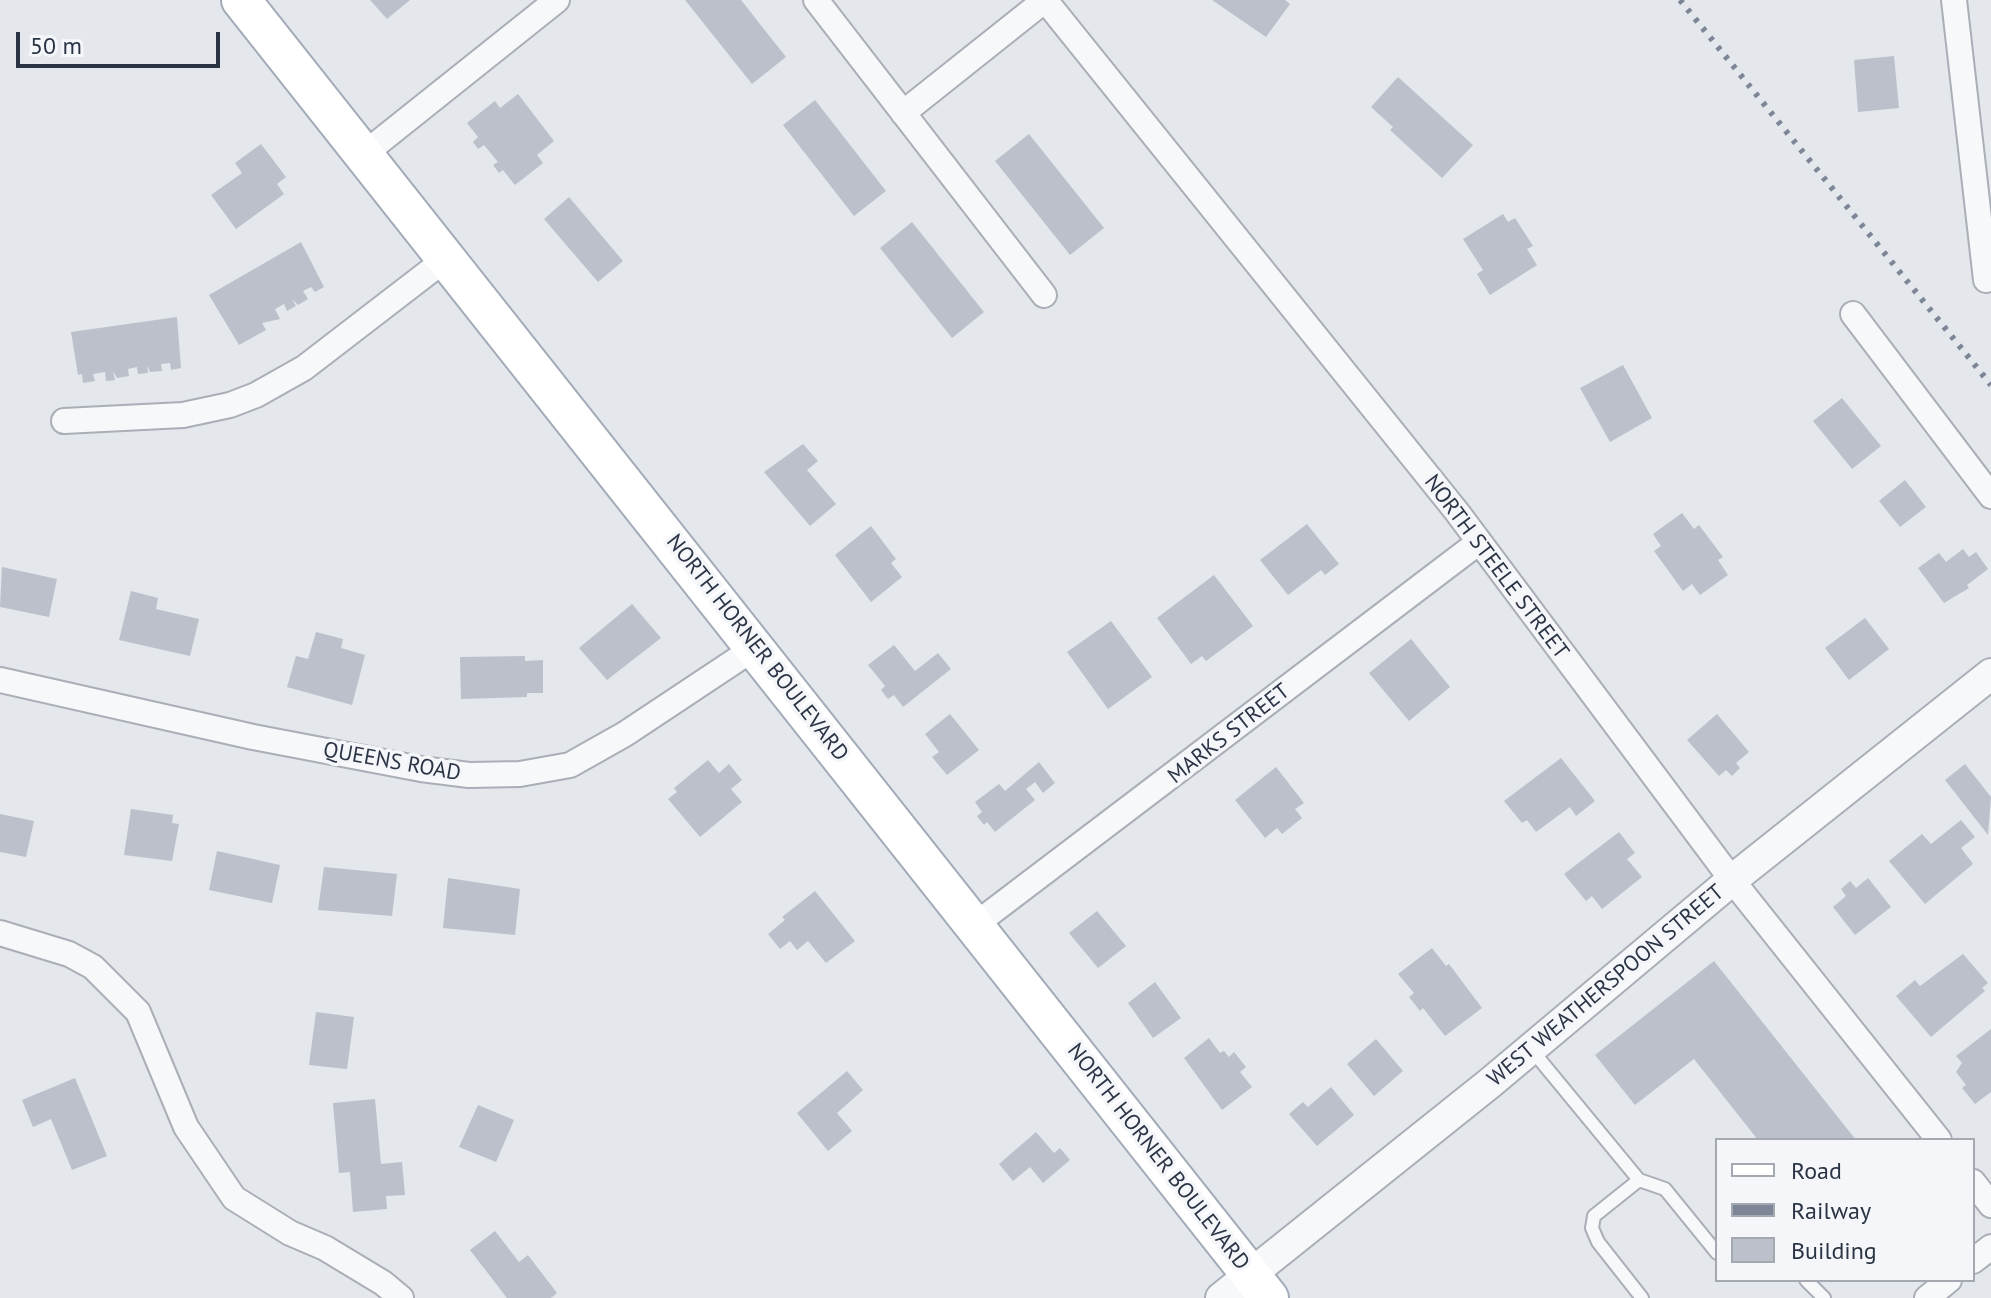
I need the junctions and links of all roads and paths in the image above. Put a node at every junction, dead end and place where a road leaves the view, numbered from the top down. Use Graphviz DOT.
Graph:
graph roads {
  1 [pos="241,0"];
  2 [pos="557,0"];
  3 [pos="816,0"];
  4 [pos="1045,0"];
  5 [pos="1954,0"];
  6 [pos="903,113"];
  7 [pos="364,154"];
  8 [pos="447,258"];
  9 [pos="1986,280"];
  10 [pos="1044,295"];
  11 [pos="1853,314"];
  12 [pos="64,421"];
  13 [pos="1991,496"];
  14 [pos="1479,542"];
  15 [pos="756,647"];
  16 [pos="1991,674"];
  17 [pos="0,680"];
  18 [pos="1732,880"];
  19 [pos="976,924"];
  20 [pos="0,933"];
  21 [pos="1531,1049"];
  22 [pos="1937,1138"];
  23 [pos="1639,1180"];
  24 [pos="1975,1185"];
  25 [pos="1991,1205"];
  26 [pos="1991,1247"];
  27 [pos="1715,1251"];
  28 [pos="1975,1259"];
  29 [pos="1808,1282"];
  30 [pos="1947,1282"];
  31 [pos="1260,1287"];
  32 [pos="401,1298"];
  33 [pos="1221,1298"];
  34 [pos="1642,1298"];
  35 [pos="1824,1298"];
  36 [pos="1927,1298"];
  1 -- 7 [label="main road, NORTH HORNER BOULEVARD"];
  2 -- 7 [label="street"];
  3 -- 6 [label="street"];
  4 -- 6 [label="street"];
  4 -- 14 [label="street, NORTH STEELE STREET"];
  5 -- 9 [label="street"];
  6 -- 10 [label="street"];
  7 -- 8 [label="main road, NORTH HORNER BOULEVARD"];
  8 -- 12 [label="street"];
  8 -- 15 [label="main road, NORTH HORNER BOULEVARD"];
  11 -- 13 [label="street"];
  14 -- 18 [label="street, NORTH STEELE STREET"];
  14 -- 19 [label="street, MARKS STREET"];
  15 -- 17 [label="street, QUEENS ROAD"];
  15 -- 19 [label="main road, NORTH HORNER BOULEVARD"];
  16 -- 18 [label="street, WEST WEATHERSPOON STREET"];
  18 -- 21 [label="street, WEST WEATHERSPOON STREET"];
  18 -- 22 [label="street, NORTH STEELE STREET"];
  19 -- 31 [label="main road, NORTH HORNER BOULEVARD"];
  20 -- 32 [label="street"];
  21 -- 23 [label="lane"];
  21 -- 31 [label="street, WEST WEATHERSPOON STREET"];
  23 -- 27 [label="lane"];
  23 -- 34 [label="lane"];
  24 -- 25 [label="street"];
  26 -- 28 [label="street"];
  29 -- 35 [label="lane"];
  30 -- 36 [label="street"];
  31 -- 33 [label="street, WEST WEATHERSPOON STREET"];
}
